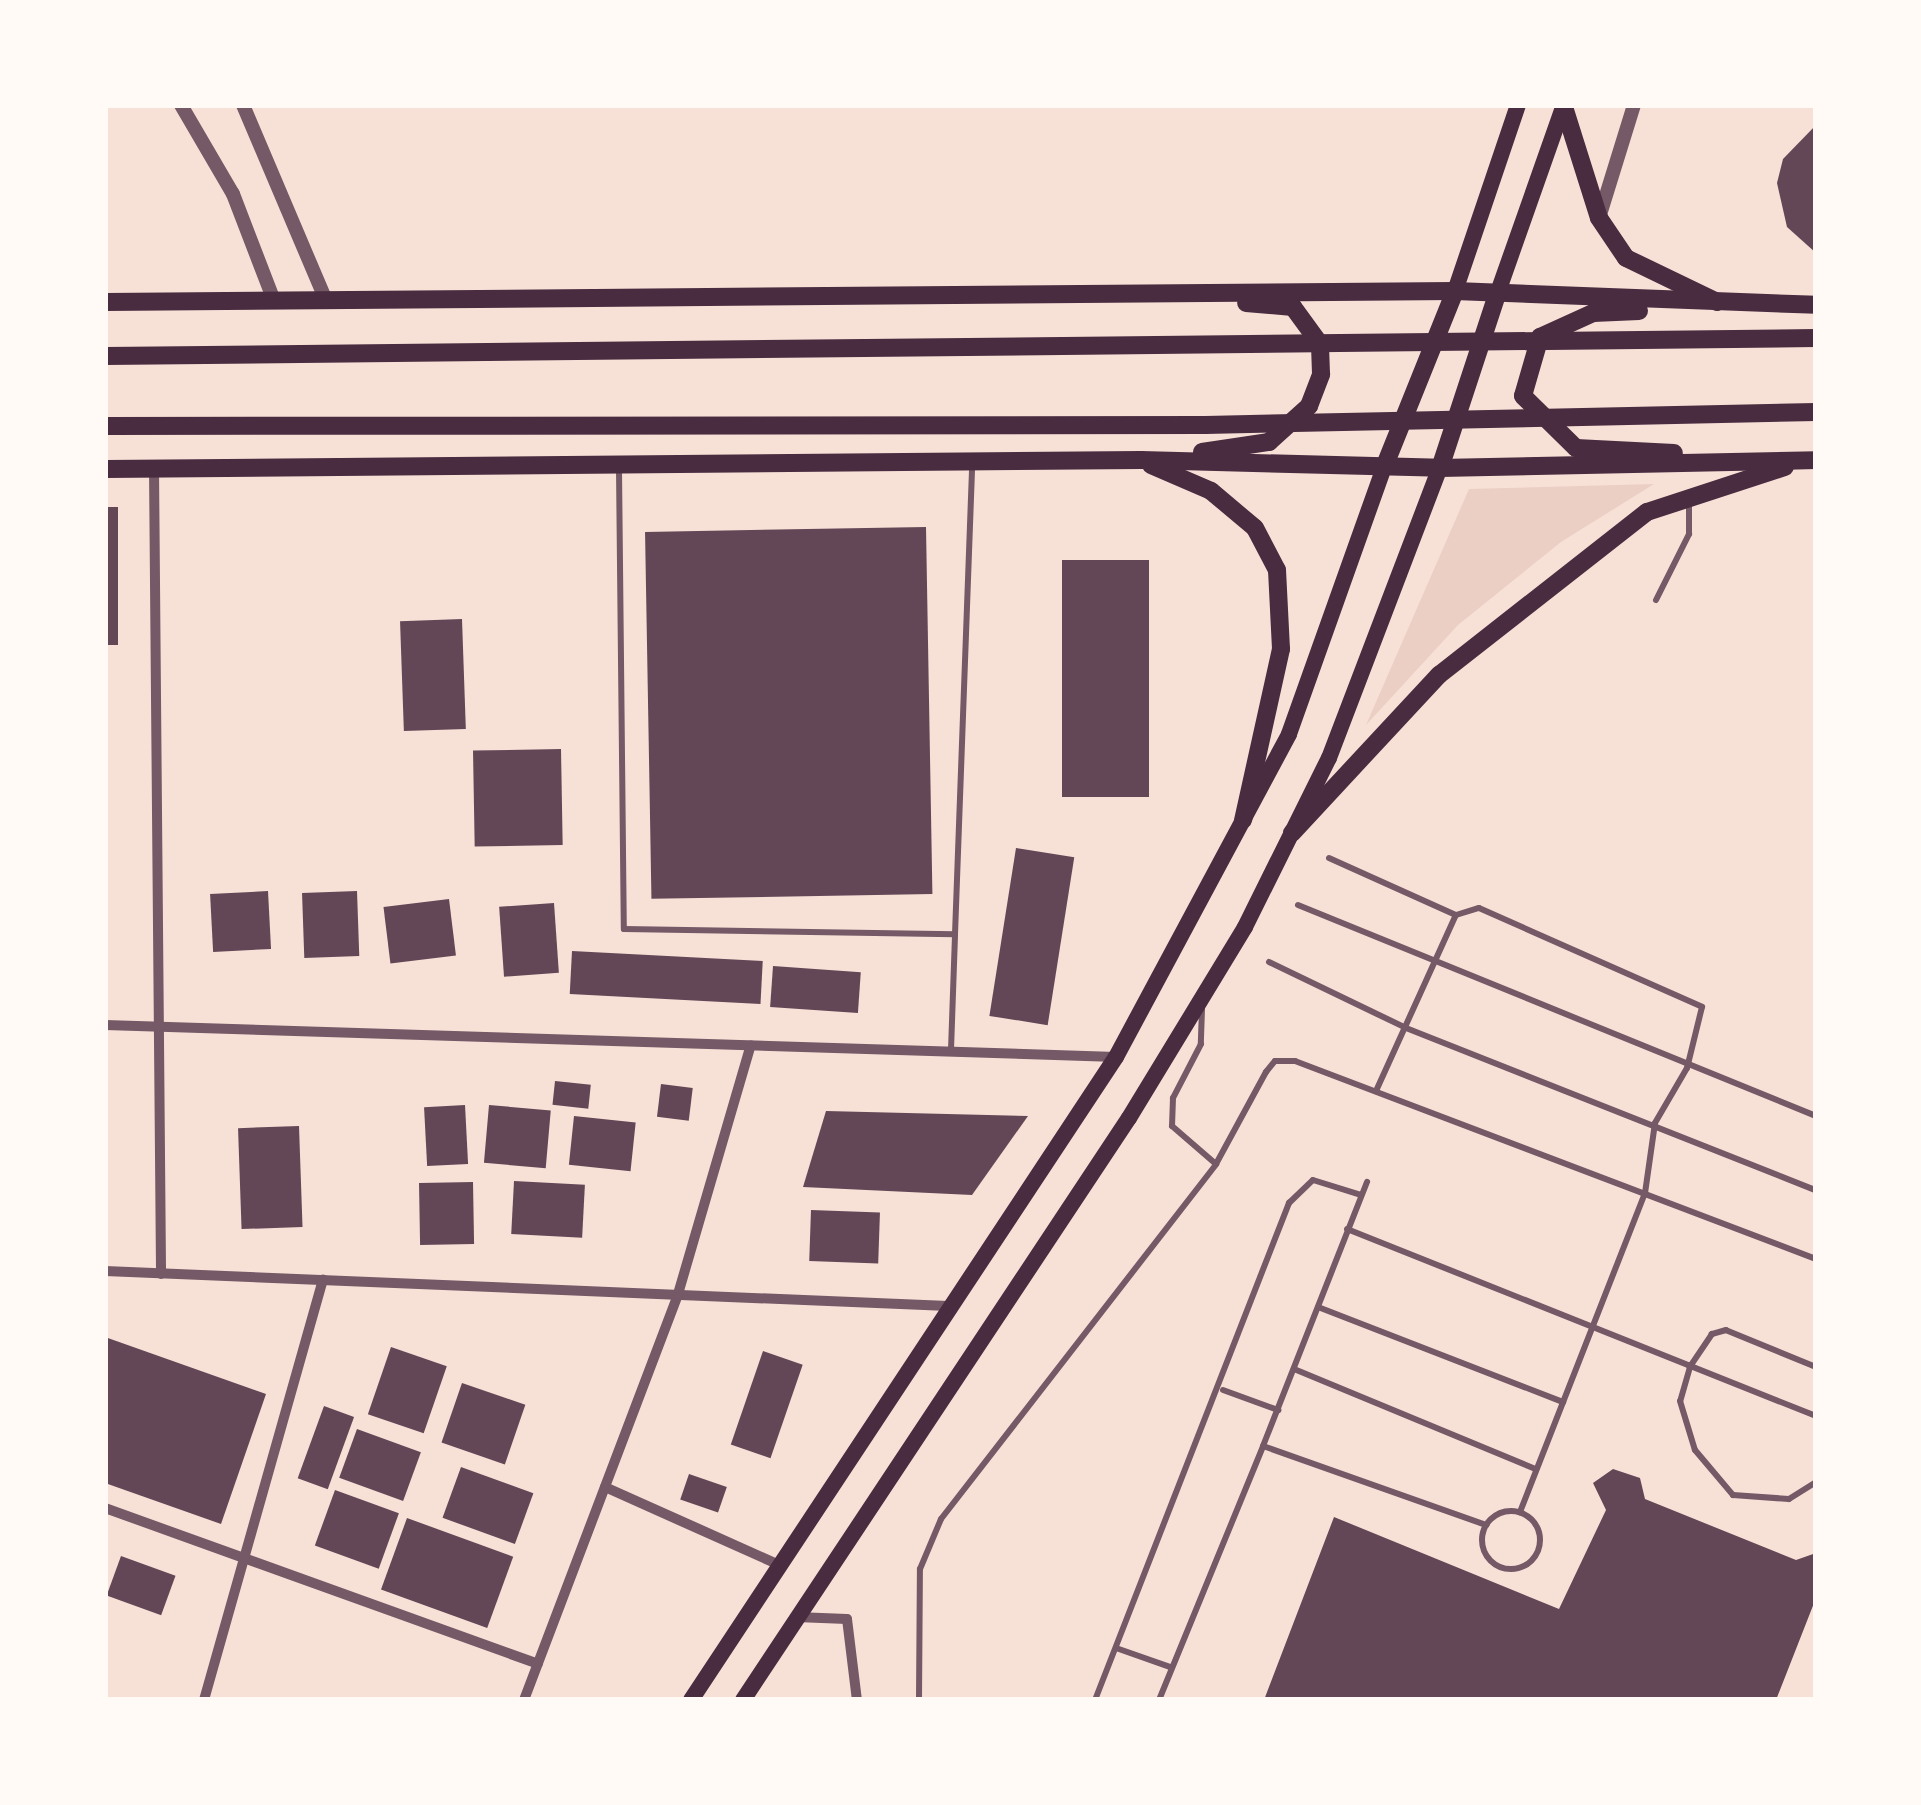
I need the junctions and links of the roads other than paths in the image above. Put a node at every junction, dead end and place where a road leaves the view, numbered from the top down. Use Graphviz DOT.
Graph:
graph roads {
  1 [pos="181,105"];
  2 [pos="243,105"];
  3 [pos="1518,105"];
  4 [pos="1634,105"];
  5 [pos="1564,106"];
  6 [pos="1599,218"];
  7 [pos="1455,291"];
  8 [pos="1498,292"];
  9 [pos="1153,293"];
  10 [pos="274,301"];
  11 [pos="326,301"];
  12 [pos="105,302"];
  13 [pos="1816,305"];
  14 [pos="1727,306"];
  15 [pos="1816,338"];
  16 [pos="105,356"];
  17 [pos="1816,412"];
  18 [pos="105,426"];
  19 [pos="1146,460"];
  20 [pos="1813,460"];
  21 [pos="973,463"];
  22 [pos="619,465"];
  23 [pos="1385,465"];
  24 [pos="154,468"];
  25 [pos="1440,468"];
  26 [pos="105,469"];
  27 [pos="1690,495"];
  28 [pos="1656,600"];
  29 [pos="1243,820"];
  30 [pos="1292,833"];
  31 [pos="1329,858"];
  32 [pos="1298,905"];
  33 [pos="1456,915"];
  34 [pos="955,934"];
  35 [pos="1269,962"];
  36 [pos="1433,965"];
  37 [pos="1201,1000"];
  38 [pos="105,1024"];
  39 [pos="158,1026"];
  40 [pos="1406,1028"];
  41 [pos="751,1045"];
  42 [pos="951,1051"];
  43 [pos="1116,1057"];
  44 [pos="1687,1068"];
  45 [pos="1376,1091"];
  46 [pos="1816,1116"];
  47 [pos="1655,1124"];
  48 [pos="1216,1164"];
  49 [pos="1366,1182"];
  50 [pos="1816,1190"];
  51 [pos="1645,1193"];
  52 [pos="1361,1195"];
  53 [pos="1347,1229"];
  54 [pos="1816,1259"];
  55 [pos="105,1271"];
  56 [pos="160,1274"];
  57 [pos="323,1280"];
  58 [pos="678,1294"];
  59 [pos="948,1306"];
  60 [pos="1318,1307"];
  61 [pos="1592,1328"];
  62 [pos="1816,1366"];
  63 [pos="1690,1367"];
  64 [pos="1294,1369"];
  65 [pos="1222,1390"];
  66 [pos="1563,1402"];
  67 [pos="1278,1410"];
  68 [pos="1816,1416"];
  69 [pos="1263,1446"];
  70 [pos="1537,1469"];
  71 [pos="1816,1481"];
  72 [pos="605,1487"];
  73 [pos="105,1508"];
  74 [pos="1520,1512"];
  75 [pos="1486,1525"];
  76 [pos="245,1556"];
  77 [pos="778,1565"];
  78 [pos="796,1617"];
  79 [pos="1116,1648"];
  80 [pos="538,1664"];
  81 [pos="1171,1667"];
  82 [pos="204,1700"];
  83 [pos="524,1700"];
  84 [pos="691,1700"];
  85 [pos="743,1700"];
  86 [pos="857,1700"];
  87 [pos="920,1700"];
  88 [pos="1095,1700"];
  89 [pos="1159,1700"];
  1 -- 10 [label="street"];
  2 -- 11 [label="street"];
  3 -- 7 [label="main road"];
  4 -- 6 [label="street"];
  5 -- 6 [label="main road"];
  5 -- 8 [label="main road"];
  6 -- 14 [label="main road"];
  7 -- 8 [label="main road"];
  7 -- 9 [label="main road"];
  7 -- 23 [label="main road"];
  8 -- 14 [label="main road"];
  8 -- 25 [label="main road"];
  9 -- 11 [label="main road"];
  9 -- 19 [label="main road"];
  10 -- 11 [label="main road"];
  10 -- 12 [label="main road"];
  13 -- 14 [label="main road"];
  14 -- 20 [label="main road"];
  15 -- 16 [label="main road"];
  17 -- 18 [label="main road"];
  19 -- 21 [label="main road"];
  19 -- 23 [label="main road"];
  19 -- 29 [label="main road"];
  20 -- 25 [label="main road"];
  20 -- 27 [label="main road"];
  21 -- 22 [label="main road"];
  21 -- 34 [label="lane"];
  22 -- 24 [label="main road"];
  22 -- 34 [label="lane"];
  23 -- 25 [label="main road"];
  23 -- 29 [label="main road"];
  24 -- 26 [label="main road"];
  24 -- 39 [label="street"];
  25 -- 30 [label="main road"];
  27 -- 28 [label="lane"];
  27 -- 30 [label="main road"];
  29 -- 43 [label="main road"];
  30 -- 37 [label="main road"];
  31 -- 33 [label="lane"];
  32 -- 36 [label="lane"];
  33 -- 36 [label="lane"];
  33 -- 44 [label="lane"];
  34 -- 42 [label="lane"];
  35 -- 40 [label="lane"];
  36 -- 40 [label="lane"];
  36 -- 44 [label="lane"];
  37 -- 48 [label="lane"];
  37 -- 78 [label="main road"];
  38 -- 39 [label="street"];
  39 -- 41 [label="street"];
  39 -- 56 [label="street"];
  40 -- 45 [label="lane"];
  40 -- 47 [label="lane"];
  41 -- 42 [label="street"];
  41 -- 58 [label="street"];
  42 -- 43 [label="street"];
  43 -- 59 [label="main road"];
  44 -- 46 [label="lane"];
  44 -- 47 [label="lane"];
  45 -- 48 [label="lane"];
  45 -- 51 [label="lane"];
  47 -- 50 [label="lane"];
  47 -- 51 [label="lane"];
  48 -- 87 [label="lane"];
  49 -- 52 [label="lane"];
  51 -- 54 [label="lane"];
  51 -- 61 [label="lane"];
  52 -- 53 [label="lane"];
  52 -- 65 [label="lane"];
  53 -- 60 [label="lane"];
  53 -- 61 [label="lane"];
  55 -- 56 [label="street"];
  56 -- 57 [label="street"];
  57 -- 58 [label="street"];
  57 -- 76 [label="street"];
  58 -- 59 [label="street"];
  58 -- 72 [label="street"];
  59 -- 77 [label="main road"];
  60 -- 64 [label="lane"];
  60 -- 66 [label="lane"];
  61 -- 63 [label="lane"];
  61 -- 66 [label="lane"];
  62 -- 63 [label="lane"];
  63 -- 68 [label="lane"];
  63 -- 71 [label="lane"];
  64 -- 67 [label="lane"];
  64 -- 70 [label="lane"];
  65 -- 67 [label="lane"];
  65 -- 79 [label="lane"];
  66 -- 70 [label="lane"];
  67 -- 69 [label="lane"];
  69 -- 75 [label="lane"];
  69 -- 81 [label="lane"];
  70 -- 74 [label="lane"];
  72 -- 77 [label="street"];
  72 -- 80 [label="street"];
  73 -- 76 [label="street"];
  74 -- 75 [label="lane"];
  74 -- 75 [label="lane"];
  76 -- 80 [label="street"];
  76 -- 82 [label="street"];
  77 -- 84 [label="main road"];
  78 -- 85 [label="main road"];
  78 -- 86 [label="street"];
  79 -- 81 [label="lane"];
  79 -- 88 [label="lane"];
  80 -- 83 [label="street"];
  81 -- 89 [label="lane"];
}
